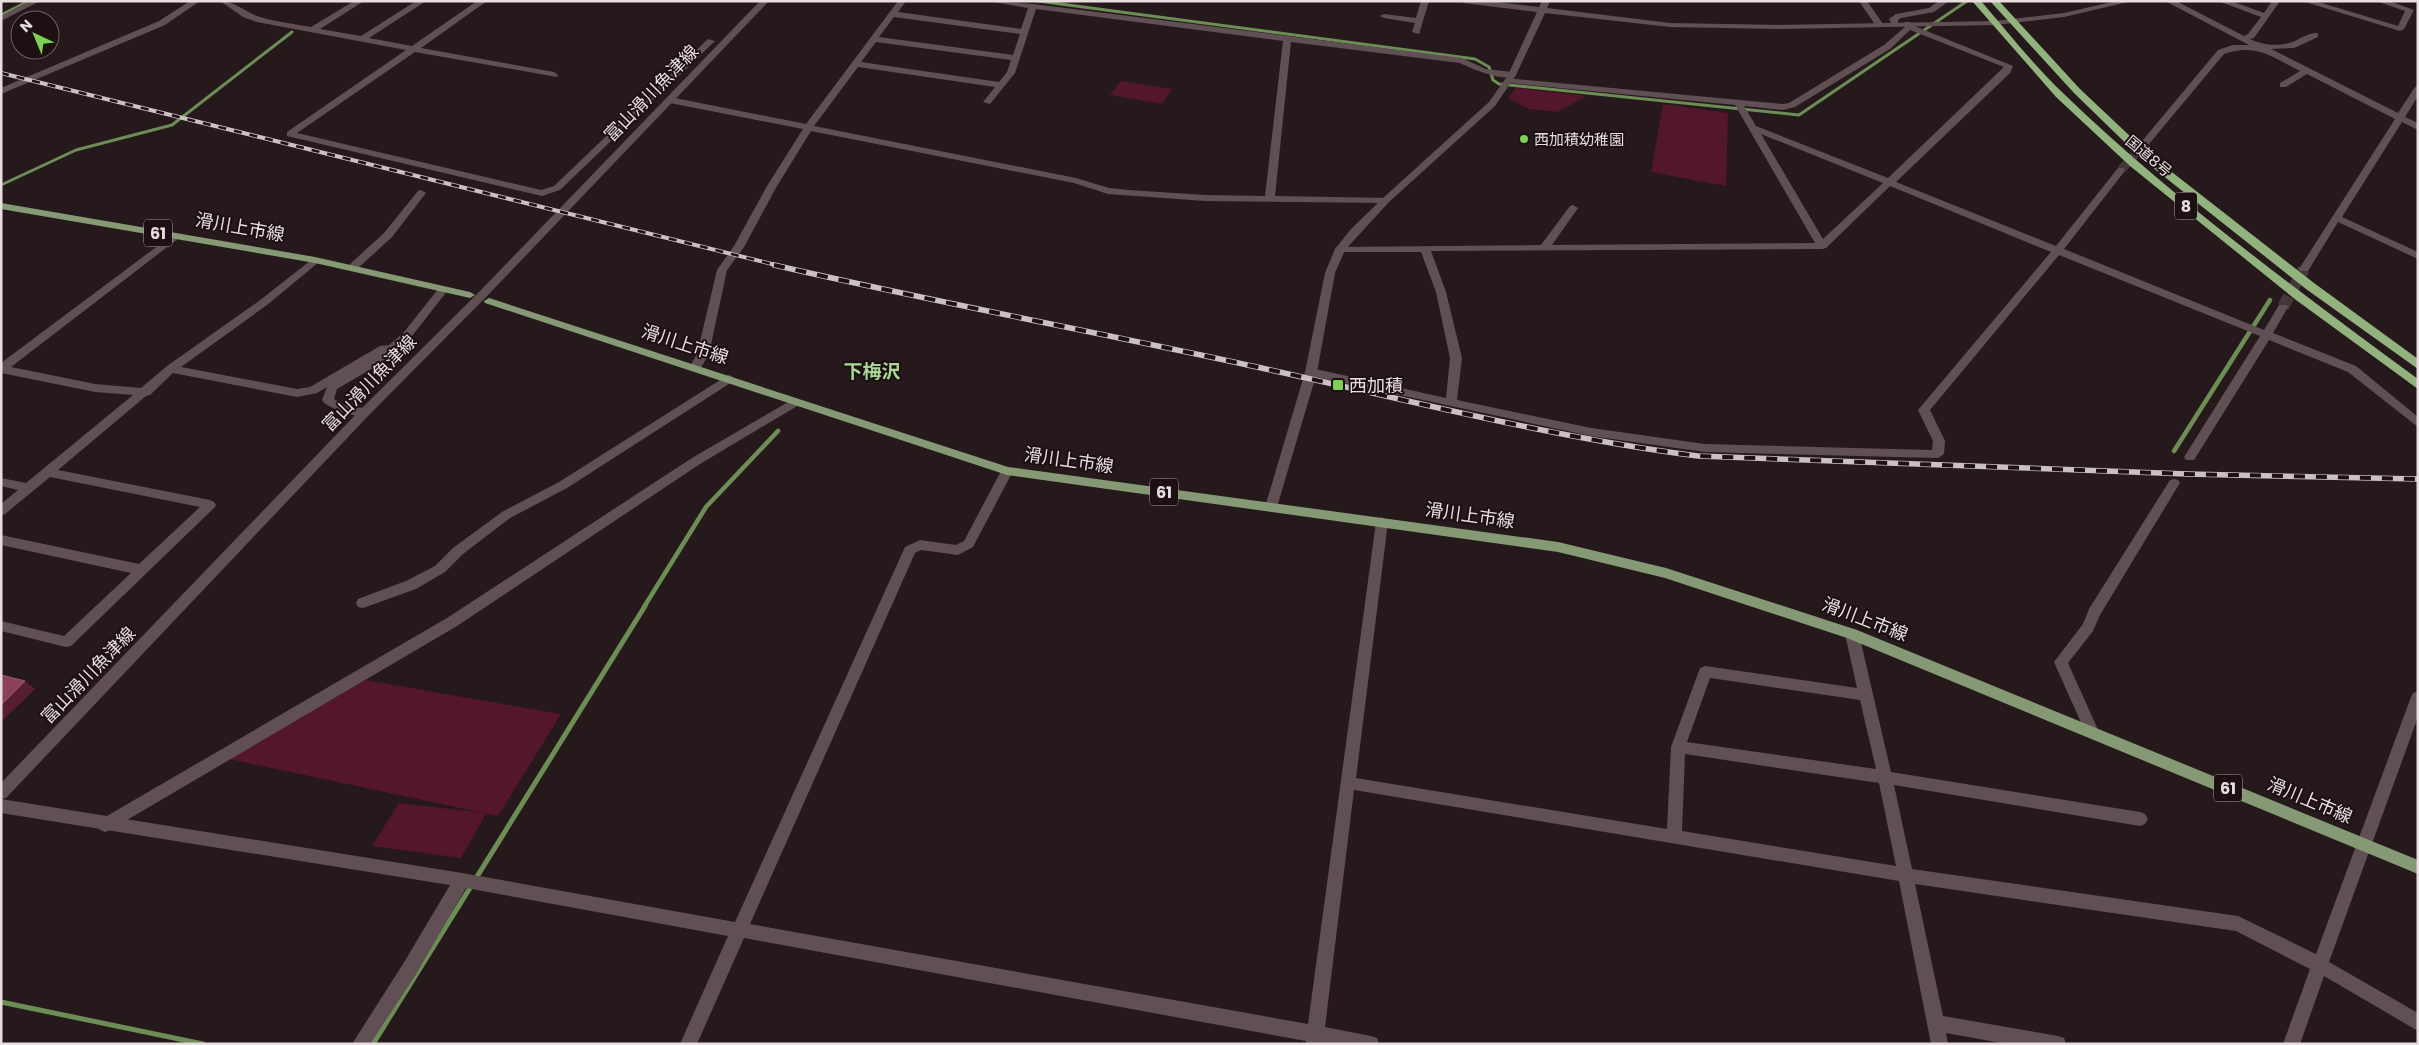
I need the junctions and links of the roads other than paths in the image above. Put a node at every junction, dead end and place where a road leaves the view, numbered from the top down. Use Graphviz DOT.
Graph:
graph roads {
  1 [pos="36,1"];
  2 [pos="196,1"];
  3 [pos="224,1"];
  4 [pos="360,1"];
  5 [pos="422,1"];
  6 [pos="483,1"];
  7 [pos="765,1"];
  8 [pos="902,1"];
  9 [pos="992,1"];
  10 [pos="1425,1"];
  11 [pos="1464,1"];
  12 [pos="1863,1"];
  13 [pos="1945,1"];
  14 [pos="1976,1"];
  15 [pos="1994,1"];
  16 [pos="2128,1"];
  17 [pos="2169,1"];
  18 [pos="2222,1"];
  19 [pos="2276,1"];
  20 [pos="2306,1"];
  21 [pos="2380,1"];
  22 [pos="1033,6"];
  23 [pos="1544,6"];
  24 [pos="892,14"];
  25 [pos="1384,16"];
  26 [pos="2266,16"];
  27 [pos="1,19"];
  28 [pos="1419,20"];
  29 [pos="2012,21"];
  30 [pos="1995,22"];
  31 [pos="1895,23"];
  32 [pos="1879,24"];
  33 [pos="1908,25"];
  34 [pos="314,30"];
  35 [pos="1025,32"];
  36 [pos="1416,32"];
  37 [pos="2315,35"];
  38 [pos="1286,38"];
  39 [pos="2244,38"];
  40 [pos="874,39"];
  41 [pos="362,40"];
  42 [pos="711,41"];
  43 [pos="2259,46"];
  44 [pos="416,50"];
  45 [pos="1016,58"];
  46 [pos="855,64"];
  47 [pos="2307,70"];
  48 [pos="554,75"];
  49 [pos="1510,77"];
  50 [pos="2283,84"];
  51 [pos="1001,86"];
  52 [pos="2418,89"];
  53 [pos="1,91"];
  54 [pos="670,100"];
  55 [pos="987,102"];
  56 [pos="1738,102"];
  57 [pos="2400,118"];
  58 [pos="2418,127"];
  59 [pos="808,128"];
  60 [pos="1754,128"];
  61 [pos="2146,142"];
  62 [pos="2121,170"];
  63 [pos="1891,182"];
  64 [pos="421,193"];
  65 [pos="1270,197"];
  66 [pos="1386,200"];
  67 [pos="1,206"];
  68 [pos="1574,208"];
  69 [pos="2337,218"];
  70 [pos="175,236"];
  71 [pos="1822,246"];
  72 [pos="1425,248"];
  73 [pos="1544,248"];
  74 [pos="1340,249"];
  75 [pos="2058,250"];
  76 [pos="2418,256"];
  77 [pos="315,260"];
  78 [pos="352,268"];
  79 [pos="2304,269"];
  80 [pos="443,290"];
  81 [pos="470,294"];
  82 [pos="489,301"];
  83 [pos="2283,307"];
  84 [pos="2267,333"];
  85 [pos="391,349"];
  86 [pos="2418,366"];
  87 [pos="695,368"];
  88 [pos="1,369"];
  89 [pos="171,369"];
  90 [pos="1311,372"];
  91 [pos="728,379"];
  92 [pos="2418,385"];
  93 [pos="146,392"];
  94 [pos="794,402"];
  95 [pos="1451,403"];
  96 [pos="365,412"];
  97 [pos="2418,423"];
  98 [pos="2190,457"];
  99 [pos="1007,471"];
  100 [pos="48,472"];
  101 [pos="1,482"];
  102 [pos="2174,483"];
  103 [pos="28,488"];
  104 [pos="1272,507"];
  105 [pos="1,511"];
  106 [pos="1382,522"];
  107 [pos="1,540"];
  108 [pos="142,570"];
  109 [pos="363,603"];
  110 [pos="1,626"];
  111 [pos="1852,634"];
  112 [pos="1866,695"];
  113 [pos="2418,697"];
  114 [pos="2092,732"];
  115 [pos="1678,746"];
  116 [pos="1885,777"];
  117 [pos="1349,783"];
  118 [pos="1,793"];
  119 [pos="1,806"];
  120 [pos="2140,819"];
  121 [pos="105,825"];
  122 [pos="1674,837"];
  123 [pos="2364,844"];
  124 [pos="2418,867"];
  125 [pos="1905,875"];
  126 [pos="462,880"];
  127 [pos="740,929"];
  128 [pos="2320,964"];
  129 [pos="2418,1023"];
  130 [pos="1936,1024"];
  131 [pos="1314,1039"];
  132 [pos="360,1044"];
  133 [pos="688,1044"];
  134 [pos="1371,1044"];
  135 [pos="1940,1044"];
  136 [pos="2058,1044"];
  137 [pos="2292,1044"];
  1 -- 27 [label="street"];
  2 -- 53 [label="street"];
  3 -- 34 [label="street"];
  4 -- 34 [label="street"];
  5 -- 41 [label="street"];
  6 -- 44 [label="street"];
  7 -- 54 [label="street, 富山滑川魚津線"];
  8 -- 24 [label="street"];
  9 -- 22 [label="street"];
  10 -- 28 [label="street"];
  11 -- 23 [label="street"];
  12 -- 32 [label="street"];
  13 -- 31 [label="street"];
  14 -- 30 [label="highway, 国道8号 / 8"];
  15 -- 29 [label="highway, 国道8号 / 8"];
  16 -- 29 [label="street"];
  17 -- 39 [label="street"];
  18 -- 26 [label="street"];
  19 -- 26 [label="street"];
  20 -- 21 [label="street"];
  22 -- 35 [label="street"];
  22 -- 38 [label="street"];
  23 -- 32 [label="street"];
  23 -- 49 [label="street"];
  24 -- 35 [label="street"];
  24 -- 40 [label="street"];
  25 -- 28 [label="street"];
  26 -- 39 [label="street"];
  28 -- 36 [label="street"];
  29 -- 30 [label="street"];
  29 -- 86 [label="highway, 国道8号 / 8"];
  30 -- 33 [label="street"];
  30 -- 92 [label="highway, 国道8号 / 8"];
  31 -- 32 [label="street"];
  31 -- 33 [label="street"];
  33 -- 56 [label="street"];
  33 -- 63 [label="street"];
  34 -- 41 [label="street"];
  35 -- 45 [label="street"];
  37 -- 43 [label="street"];
  38 -- 49 [label="street"];
  38 -- 65 [label="street"];
  39 -- 43 [label="street"];
  40 -- 45 [label="street"];
  40 -- 46 [label="street"];
  41 -- 44 [label="street"];
  42 -- 44 [label="street"];
  43 -- 47 [label="street"];
  43 -- 61 [label="street"];
  44 -- 48 [label="street"];
  45 -- 51 [label="street"];
  46 -- 51 [label="street"];
  46 -- 59 [label="street"];
  47 -- 50 [label="street"];
  47 -- 57 [label="street"];
  49 -- 56 [label="street"];
  49 -- 66 [label="street"];
  51 -- 55 [label="street"];
  52 -- 57 [label="street"];
  54 -- 59 [label="street"];
  54 -- 96 [label="street, 富山滑川魚津線"];
  56 -- 60 [label="street"];
  57 -- 58 [label="street"];
  57 -- 69 [label="street"];
  59 -- 65 [label="street"];
  59 -- 87 [label="street"];
  60 -- 63 [label="street"];
  60 -- 71 [label="street"];
  62 -- 75 [label="street"];
  63 -- 71 [label="street"];
  63 -- 75 [label="street"];
  64 -- 78 [label="street"];
  65 -- 66 [label="street"];
  66 -- 74 [label="street"];
  67 -- 70 [label="main road, 滑川上市線 / 61"];
  68 -- 73 [label="street"];
  69 -- 76 [label="street"];
  69 -- 79 [label="street"];
  70 -- 77 [label="main road, 滑川上市線 / 61"];
  70 -- 88 [label="street"];
  71 -- 73 [label="street"];
  72 -- 73 [label="street"];
  72 -- 74 [label="street"];
  72 -- 95 [label="street"];
  74 -- 90 [label="street"];
  75 -- 84 [label="street"];
  75 -- 95 [label="street"];
  77 -- 78 [label="main road, 滑川上市線 / 61"];
  77 -- 89 [label="street"];
  78 -- 80 [label="main road, 滑川上市線 / 61"];
  80 -- 81 [label="main road, 滑川上市線 / 61"];
  80 -- 85 [label="street"];
  82 -- 87 [label="main road, 滑川上市線 / 61"];
  83 -- 84 [label="street"];
  84 -- 97 [label="street"];
  84 -- 98 [label="street"];
  85 -- 89 [label="street"];
  85 -- 96 [label="street"];
  87 -- 91 [label="main road, 滑川上市線 / 61"];
  88 -- 93 [label="street"];
  89 -- 93 [label="street"];
  90 -- 95 [label="street"];
  90 -- 104 [label="street"];
  91 -- 94 [label="main road, 滑川上市線 / 61"];
  91 -- 109 [label="street"];
  93 -- 100 [label="street"];
  94 -- 99 [label="main road, 滑川上市線 / 61"];
  94 -- 121 [label="street"];
  96 -- 118 [label="street, 富山滑川魚津線"];
  99 -- 104 [label="main road, 滑川上市線 / 61"];
  99 -- 127 [label="street"];
  100 -- 103 [label="street"];
  100 -- 108 [label="street"];
  101 -- 103 [label="street"];
  102 -- 114 [label="street"];
  103 -- 105 [label="street"];
  104 -- 106 [label="main road, 滑川上市線 / 61"];
  106 -- 111 [label="main road, 滑川上市線 / 61"];
  106 -- 117 [label="street"];
  107 -- 108 [label="street"];
  108 -- 110 [label="street"];
  111 -- 112 [label="street"];
  111 -- 114 [label="main road, 滑川上市線 / 61"];
  112 -- 115 [label="street"];
  112 -- 116 [label="street"];
  113 -- 123 [label="street"];
  114 -- 123 [label="main road, 滑川上市線 / 61"];
  115 -- 116 [label="street"];
  115 -- 122 [label="street"];
  116 -- 120 [label="street"];
  116 -- 125 [label="street"];
  117 -- 122 [label="street"];
  117 -- 131 [label="street"];
  119 -- 121 [label="street"];
  121 -- 126 [label="street"];
  122 -- 125 [label="street"];
  123 -- 124 [label="main road, 滑川上市線 / 61"];
  123 -- 128 [label="street"];
  125 -- 128 [label="street"];
  125 -- 130 [label="street"];
  126 -- 127 [label="street"];
  126 -- 132 [label="street"];
  127 -- 131 [label="street"];
  127 -- 133 [label="street"];
  128 -- 129 [label="street"];
  128 -- 137 [label="street"];
  130 -- 135 [label="street"];
  130 -- 136 [label="street"];
  131 -- 134 [label="street"];
}
